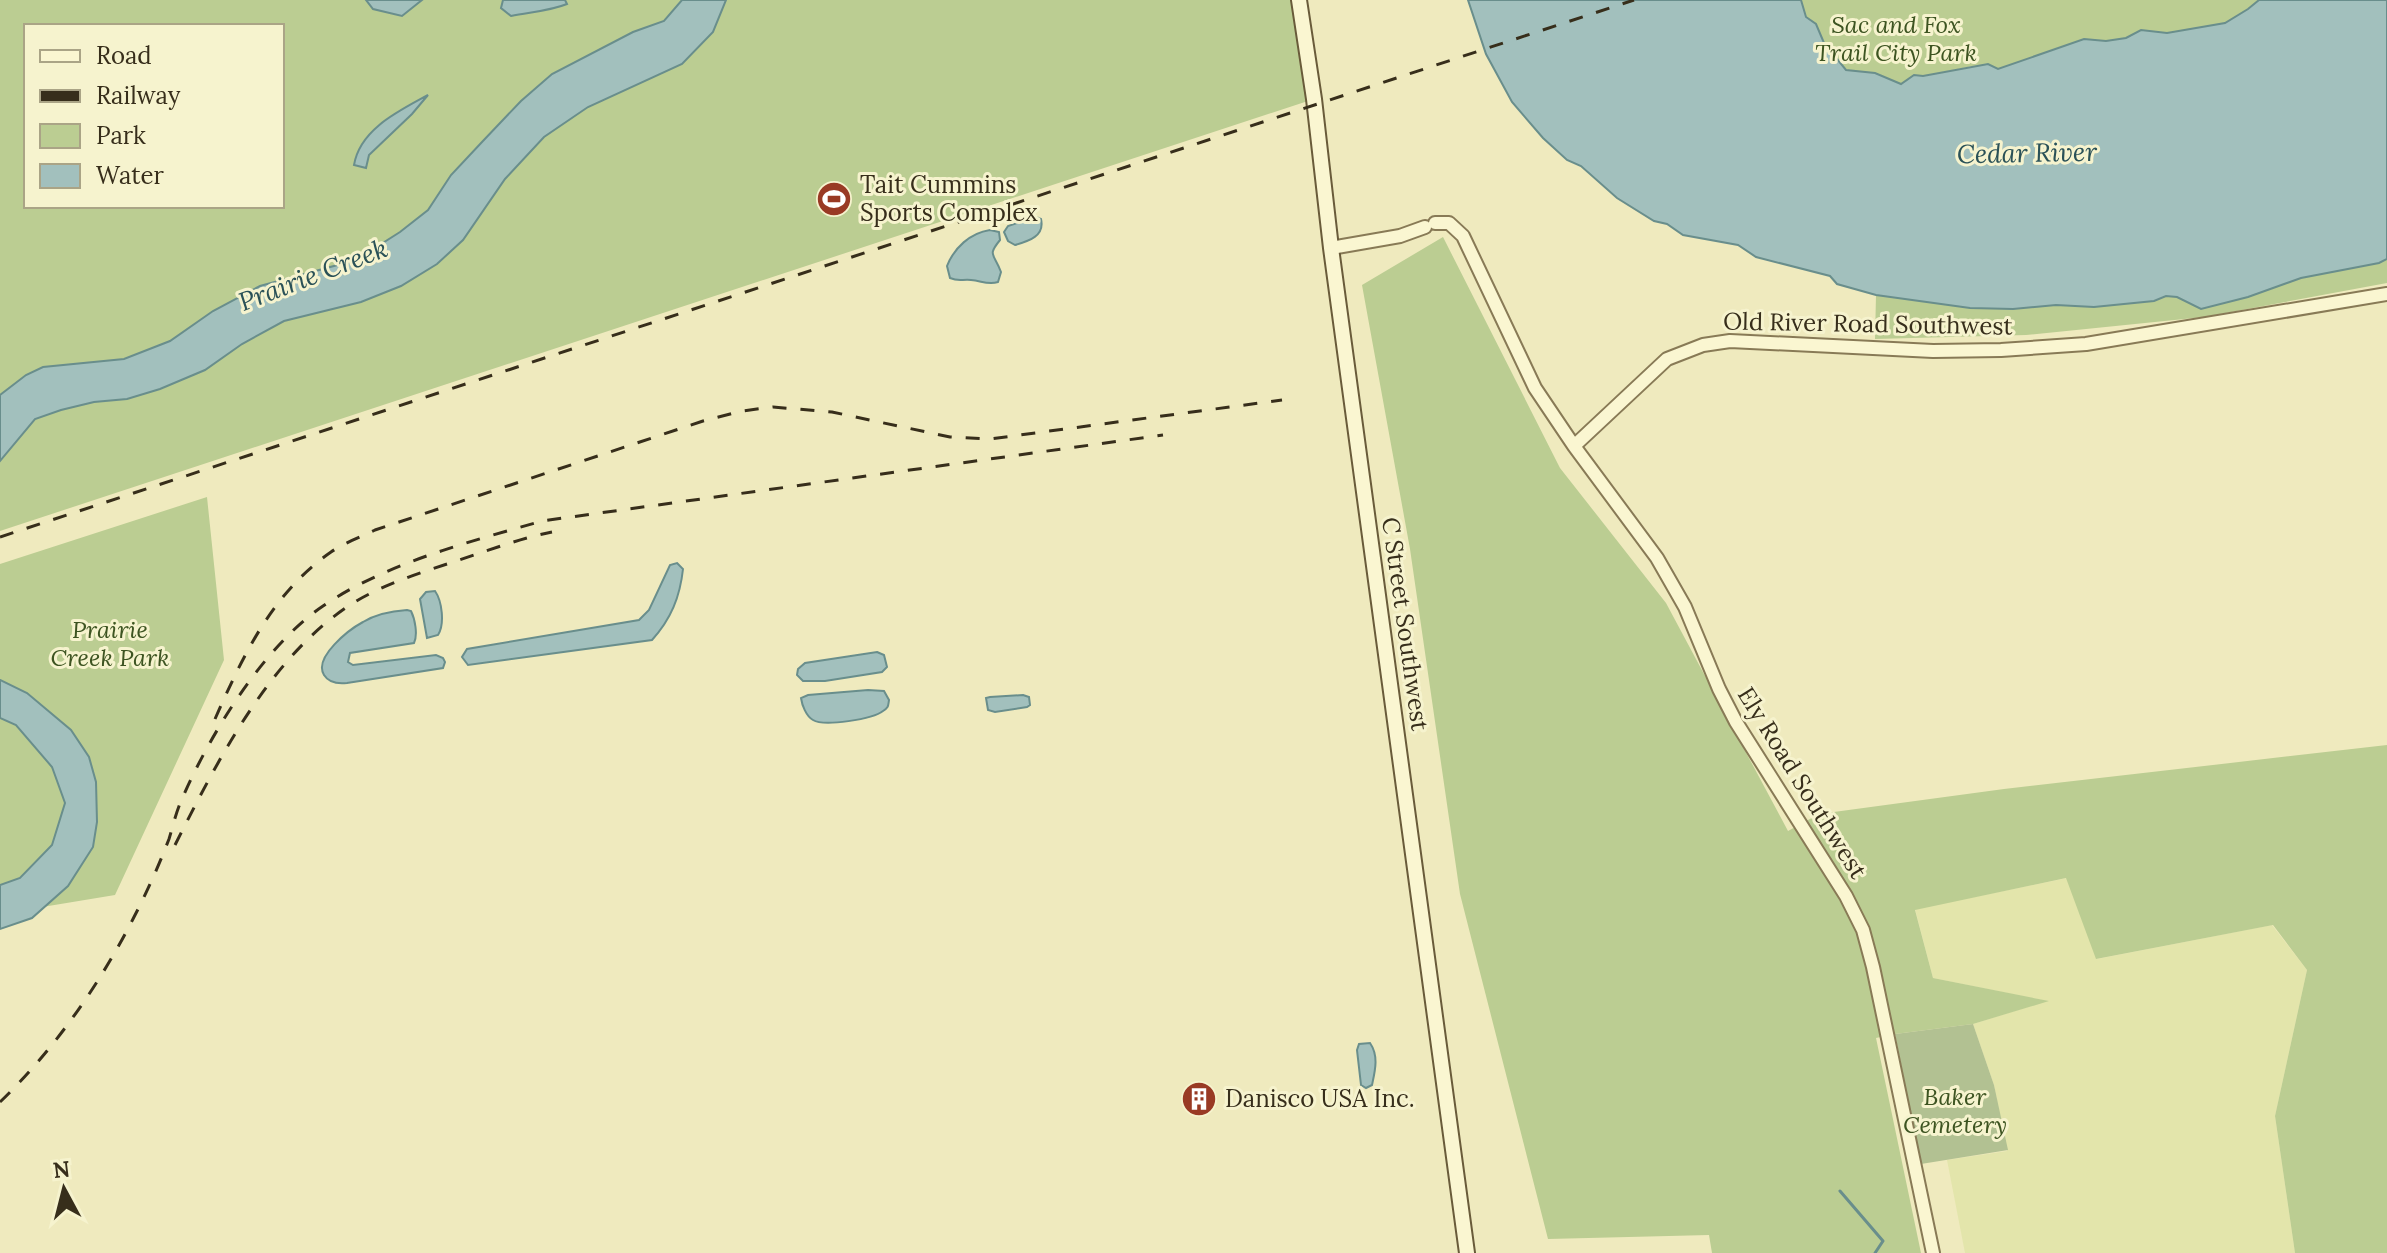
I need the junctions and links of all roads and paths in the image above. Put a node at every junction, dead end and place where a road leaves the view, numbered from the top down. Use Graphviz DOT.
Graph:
graph roads {
  1 [pos="1299,0"];
  2 [pos="1331,248"];
  3 [pos="2387,294"];
  4 [pos="1574,446"];
  5 [pos="1467,1253"];
  6 [pos="1933,1253"];
  1 -- 2 [label="main road, C Street Southwest"];
  2 -- 4 [label="street, Ely Road Southwest"];
  2 -- 5 [label="main road, C Street Southwest"];
  3 -- 4 [label="street, Old River Road Southwest"];
  4 -- 6 [label="street, Ely Road Southwest"];
}
